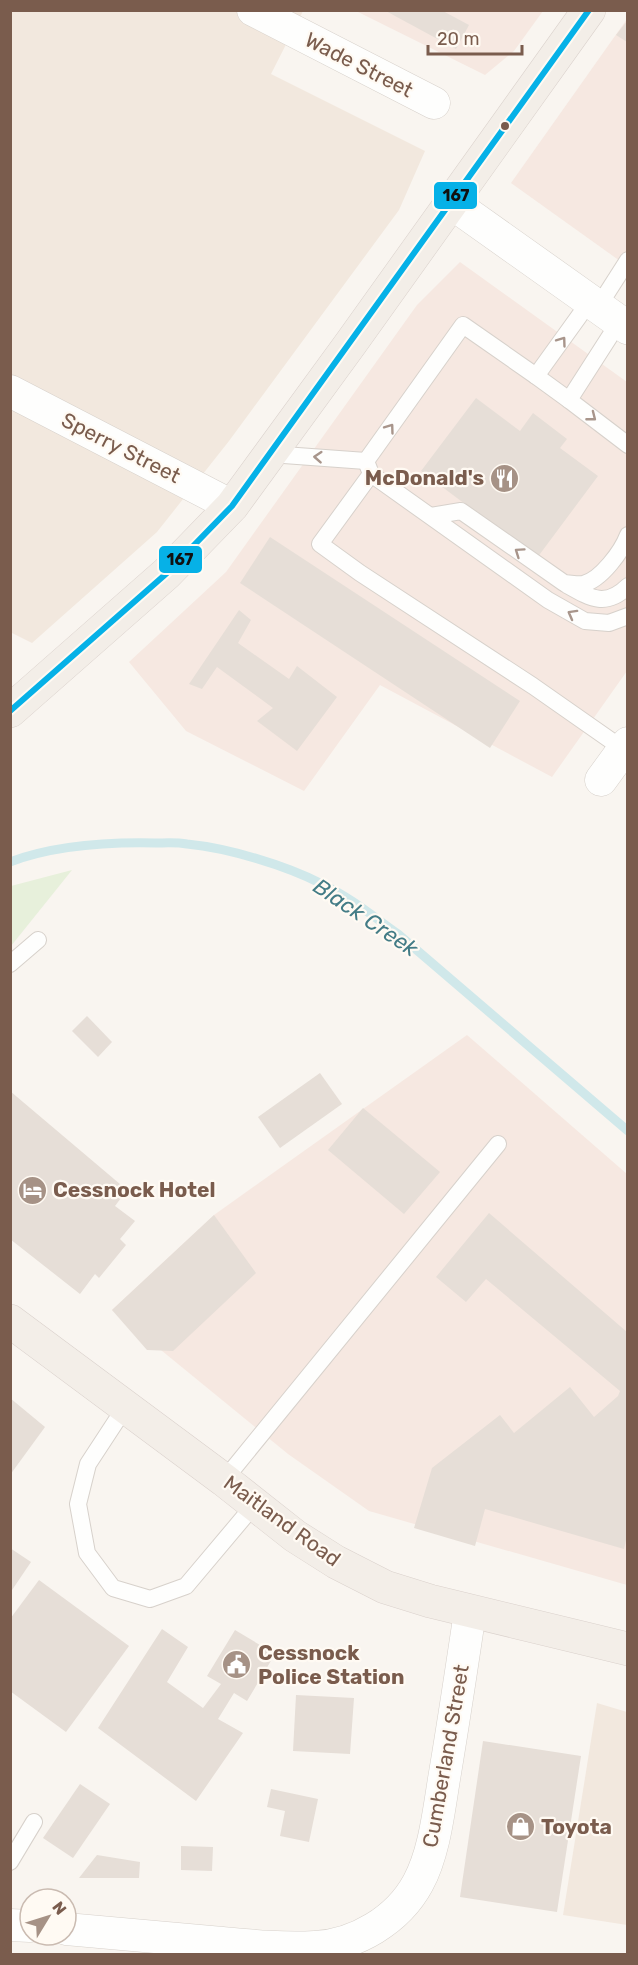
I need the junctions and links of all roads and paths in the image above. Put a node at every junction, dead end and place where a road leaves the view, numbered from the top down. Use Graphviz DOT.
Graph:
graph roads {
  1 [pos="253,10"];
  2 [pos="589,10"];
  3 [pos="434,104"];
  4 [pos="452,203"];
  5 [pos="627,260"];
  6 [pos="609,314"];
  7 [pos="536,376"];
  8 [pos="10,391"];
  9 [pos="569,400"];
  10 [pos="627,445"];
  11 [pos="270,454"];
  12 [pos="369,467"];
  13 [pos="232,506"];
  14 [pos="431,516"];
  15 [pos="627,534"];
  16 [pos="564,583"];
  17 [pos="627,586"];
  18 [pos="626,618"];
  19 [pos="10,711"];
  20 [pos="625,746"];
  21 [pos="601,780"];
  22 [pos="38,940"];
  23 [pos="10,964"];
  24 [pos="498,1144"];
  25 [pos="10,1321"];
  26 [pos="126,1406"];
  27 [pos="224,1480"];
  28 [pos="255,1504"];
  29 [pos="470,1612"];
  30 [pos="627,1649"];
  31 [pos="34,1822"];
  32 [pos="10,1862"];
  33 [pos="78,1930"];
  34 [pos="361,1946"];
  1 -- 3 [label="street, Wade Street"];
  2 -- 4 [label="main road"];
  4 -- 6 [label="street"];
  4 -- 11 [label="main road"];
  5 -- 6 [label="lane"];
  7 -- 6 [label="lane, one-way"];
  6 -- 9 [label="lane"];
  7 -- 9 [label="lane"];
  12 -- 7 [label="lane, one-way"];
  8 -- 13 [label="street, Sperry Street"];
  9 -- 10 [label="lane, one-way"];
  12 -- 11 [label="lane, one-way"];
  11 -- 13 [label="main road"];
  12 -- 14 [label="lane"];
  12 -- 20 [label="lane"];
  13 -- 19 [label="main road"];
  16 -- 14 [label="lane, one-way"];
  18 -- 14 [label="lane, one-way"];
  15 -- 16 [label="lane"];
  16 -- 17 [label="lane"];
  20 -- 21 [label="street"];
  22 -- 23 [label="lane"];
  24 -- 27 [label="lane"];
  25 -- 26 [label="main road, Maitland Road"];
  26 -- 27 [label="main road, Maitland Road"];
  26 -- 28 [label="lane"];
  27 -- 28 [label="main road, Maitland Road"];
  28 -- 29 [label="main road, Maitland Road"];
  29 -- 30 [label="main road, Maitland Road"];
  29 -- 34 [label="street, Cumberland Street"];
  31 -- 32 [label="lane"];
  33 -- 34 [label="street, Cumberland Street"];
}
